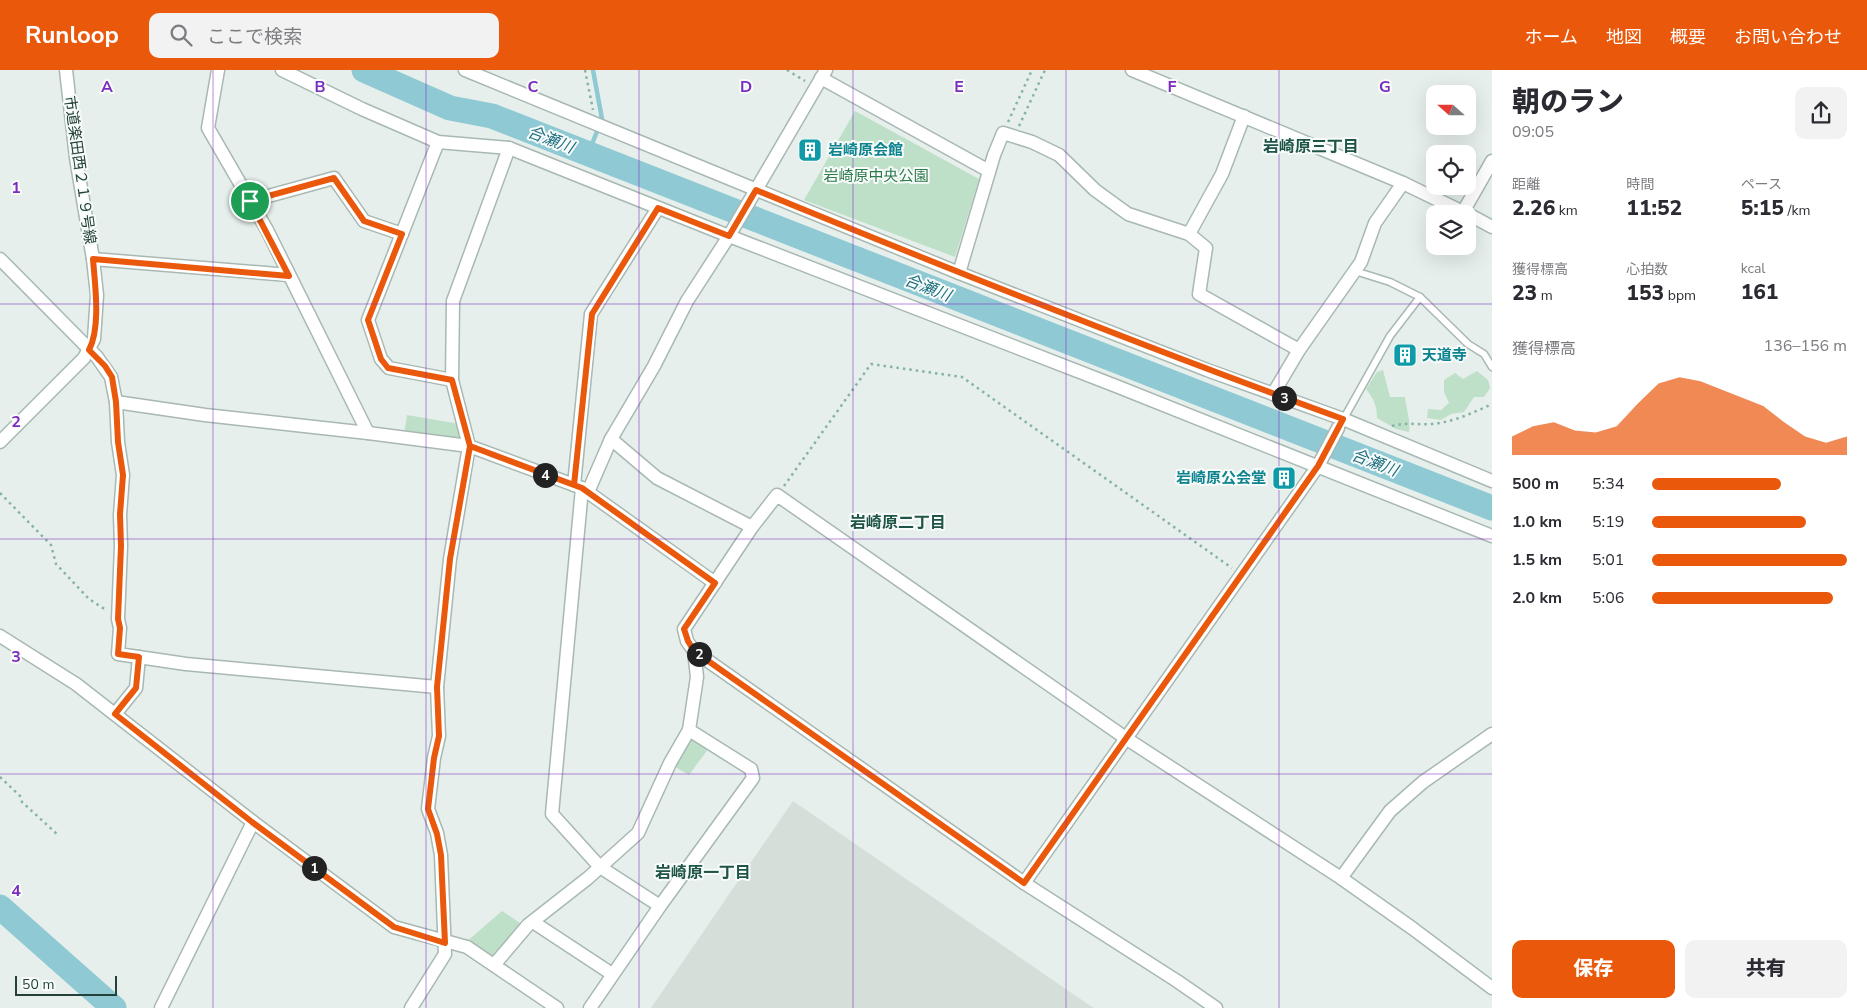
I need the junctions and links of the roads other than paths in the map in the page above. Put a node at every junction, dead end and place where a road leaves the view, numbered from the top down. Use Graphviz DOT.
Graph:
graph roads {
  1 [pos="66,70"];
  2 [pos="218,70"];
  3 [pos="282,70"];
  4 [pos="465,70"];
  5 [pos="1132,70"];
  6 [pos="821,79"];
  7 [pos="1244,116"];
  8 [pos="438,142"];
  9 [pos="509,148"];
  10 [pos="1492,161"];
  11 [pos="989,171"];
  12 [pos="1403,183"];
  13 [pos="756,190"];
  14 [pos="250,201"];
  15 [pos="1449,205"];
  16 [pos="1470,205"];
  17 [pos="658,208"];
  18 [pos="1476,218"];
  19 [pos="1492,227"];
  20 [pos="731,233"];
  21 [pos="402,234"];
  22 [pos="1189,234"];
  23 [pos="93,259"];
  24 [pos="0,260"];
  25 [pos="1355,270"];
  26 [pos="959,273"];
  27 [pos="289,276"];
  28 [pos="1420,297"];
  29 [pos="89,350"];
  30 [pos="1299,350"];
  31 [pos="1492,367"];
  32 [pos="452,380"];
  33 [pos="1273,394"];
  34 [pos="116,402"];
  35 [pos="1341,423"];
  36 [pos="368,433"];
  37 [pos="611,439"];
  38 [pos="0,442"];
  39 [pos="470,446"];
  40 [pos="1318,466"];
  41 [pos="1492,481"];
  42 [pos="581,488"];
  43 [pos="752,527"];
  44 [pos="1492,536"];
  45 [pos="715,583"];
  46 [pos="0,636"];
  47 [pos="694,651"];
  48 [pos="139,657"];
  49 [pos="437,687"];
  50 [pos="115,714"];
  51 [pos="689,730"];
  52 [pos="1492,734"];
  53 [pos="1127,739"];
  54 [pos="252,822"];
  55 [pos="600,867"];
  56 [pos="1341,878"];
  57 [pos="1024,883"];
  58 [pos="660,906"];
  59 [pos="532,922"];
  60 [pos="445,943"];
  61 [pos="494,965"];
  62 [pos="612,974"];
  63 [pos="1492,988"];
  64 [pos="162,1008"];
  65 [pos="411,1008"];
  66 [pos="557,1008"];
  67 [pos="590,1008"];
  68 [pos="1216,1008"];
  1 -- 23 [label="street, 市道楽田西２１９号線"];
  2 -- 14 [label="street"];
  3 -- 8 [label="street"];
  4 -- 13 [label="street"];
  5 -- 7 [label="street"];
  6 -- 11 [label="street"];
  6 -- 13 [label="street"];
  7 -- 12 [label="street"];
  7 -- 22 [label="street"];
  8 -- 9 [label="street"];
  8 -- 21 [label="street"];
  9 -- 17 [label="street"];
  9 -- 32 [label="street"];
  10 -- 16 [label="street"];
  11 -- 22 [label="street"];
  11 -- 26 [label="street"];
  12 -- 15 [label="street"];
  12 -- 25 [label="street"];
  13 -- 20 [label="street"];
  13 -- 26 [label="street"];
  14 -- 21 [label="street"];
  14 -- 27 [label="street"];
  17 -- 20 [label="street"];
  17 -- 42 [label="street"];
  18 -- 19 [label="street"];
  20 -- 37 [label="street"];
  20 -- 40 [label="street"];
  21 -- 32 [label="street"];
  22 -- 30 [label="street"];
  23 -- 27 [label="street"];
  23 -- 29 [label="street, 市道楽田西２１９号線"];
  24 -- 29 [label="street"];
  25 -- 28 [label="lane"];
  25 -- 30 [label="street"];
  26 -- 33 [label="street"];
  27 -- 36 [label="street"];
  28 -- 31 [label="lane"];
  28 -- 35 [label="lane"];
  29 -- 34 [label="street"];
  29 -- 38 [label="street, 市道楽田西２１９号線"];
  30 -- 33 [label="street"];
  32 -- 39 [label="street"];
  33 -- 35 [label="street"];
  34 -- 36 [label="street"];
  34 -- 48 [label="street"];
  35 -- 40 [label="street"];
  35 -- 41 [label="street"];
  36 -- 39 [label="street"];
  37 -- 42 [label="street"];
  37 -- 43 [label="street"];
  39 -- 42 [label="street"];
  39 -- 49 [label="street"];
  40 -- 44 [label="street"];
  40 -- 53 [label="street"];
  42 -- 45 [label="street"];
  42 -- 55 [label="street"];
  43 -- 45 [label="street"];
  43 -- 53 [label="street"];
  45 -- 47 [label="street"];
  46 -- 50 [label="street"];
  47 -- 51 [label="street"];
  47 -- 57 [label="street"];
  48 -- 49 [label="street"];
  48 -- 50 [label="street"];
  49 -- 60 [label="street"];
  50 -- 54 [label="street"];
  51 -- 55 [label="street"];
  51 -- 58 [label="street"];
  52 -- 56 [label="street"];
  53 -- 56 [label="street"];
  53 -- 57 [label="street"];
  54 -- 60 [label="street"];
  54 -- 64 [label="street"];
  55 -- 58 [label="street"];
  55 -- 59 [label="street"];
  56 -- 63 [label="street"];
  57 -- 68 [label="street"];
  58 -- 62 [label="street"];
  59 -- 61 [label="street"];
  59 -- 62 [label="street"];
  60 -- 61 [label="street"];
  60 -- 65 [label="street"];
  61 -- 66 [label="street"];
  62 -- 67 [label="street"];
}
